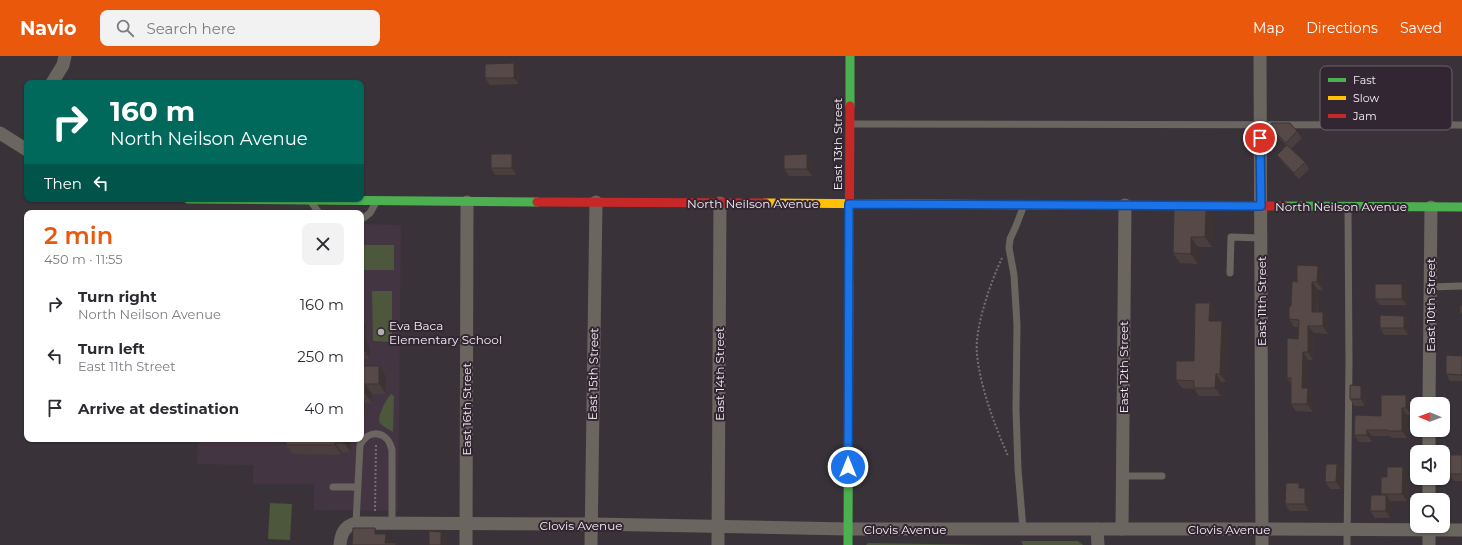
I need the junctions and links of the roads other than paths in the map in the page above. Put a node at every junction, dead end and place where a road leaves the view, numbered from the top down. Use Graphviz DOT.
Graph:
graph roads {
  1 [pos="65,56"];
  2 [pos="850,56"];
  3 [pos="1260,56"];
  4 [pos="54,80"];
  5 [pos="849,124"];
  6 [pos="1260,124"];
  7 [pos="1320,124"];
  8 [pos="1452,125"];
  9 [pos="1462,125"];
  10 [pos="0,133"];
  11 [pos="24,148"];
  12 [pos="364,201"];
  13 [pos="377,201"];
  14 [pos="467,202"];
  15 [pos="596,202"];
  16 [pos="720,203"];
  17 [pos="849,204"];
  18 [pos="1024,205"];
  19 [pos="1125,205"];
  20 [pos="1261,206"];
  21 [pos="1348,206"];
  22 [pos="1431,207"];
  23 [pos="1462,207"];
  24 [pos="364,217"];
  25 [pos="1261,238"];
  26 [pos="1230,273"];
  27 [pos="1461,286"];
  28 [pos="1430,287"];
  29 [pos="1430,397"];
  30 [pos="364,439"];
  31 [pos="362,442"];
  32 [pos="1122,476"];
  33 [pos="1162,476"];
  34 [pos="333,486"];
  35 [pos="357,487"];
  36 [pos="352,524"];
  37 [pos="392,524"];
  38 [pos="466,524"];
  39 [pos="591,524"];
  40 [pos="718,527"];
  41 [pos="848,529"];
  42 [pos="1023,529"];
  43 [pos="1097,529"];
  44 [pos="1122,529"];
  45 [pos="1262,529"];
  46 [pos="1410,529"];
  47 [pos="1348,530"];
  48 [pos="1450,530"];
  49 [pos="1462,530"];
  50 [pos="1429,533"];
  51 [pos="340,545"];
  52 [pos="466,545"];
  53 [pos="591,545"];
  54 [pos="718,545"];
  55 [pos="848,545"];
  56 [pos="1098,545"];
  57 [pos="1262,545"];
  58 [pos="1348,545"];
  59 [pos="1429,545"];
  1 -- 4 [label="street"];
  2 -- 5 [label="street, East 13th Street"];
  3 -- 6 [label="street, East 11th Street"];
  5 -- 6 [label="lane"];
  5 -- 17 [label="street, East 13th Street"];
  6 -- 7 [label="lane"];
  6 -- 20 [label="street, East 11th Street"];
  8 -- 9 [label="lane"];
  10 -- 11 [label="street"];
  12 -- 13 [label="street, North Neilson Avenue"];
  13 -- 14 [label="street, North Neilson Avenue"];
  13 -- 24 [label="lane"];
  14 -- 15 [label="street, North Neilson Avenue"];
  14 -- 38 [label="street, East 16th Street"];
  15 -- 16 [label="street, North Neilson Avenue"];
  15 -- 39 [label="street, East 15th Street"];
  16 -- 17 [label="street, North Neilson Avenue"];
  16 -- 40 [label="street, East 14th Street"];
  17 -- 18 [label="street, North Neilson Avenue"];
  17 -- 41 [label="street, East 13th Street"];
  18 -- 19 [label="street, North Neilson Avenue"];
  18 -- 42 [label="lane"];
  19 -- 20 [label="street, North Neilson Avenue"];
  19 -- 32 [label="street, East 12th Street"];
  20 -- 21 [label="street, North Neilson Avenue"];
  20 -- 25 [label="street, East 11th Street"];
  21 -- 22 [label="street, North Neilson Avenue"];
  21 -- 47 [label="lane"];
  22 -- 23 [label="street, North Neilson Avenue"];
  22 -- 28 [label="street, East 10th Street"];
  25 -- 26 [label="lane"];
  25 -- 45 [label="street, East 11th Street"];
  27 -- 28 [label="lane"];
  28 -- 29 [label="street, East 10th Street"];
  30 -- 37 [label="lane"];
  31 -- 35 [label="lane"];
  32 -- 33 [label="lane"];
  32 -- 44 [label="street, East 12th Street"];
  34 -- 35 [label="lane"];
  35 -- 36 [label="lane"];
  36 -- 37 [label="street, Clovis Avenue"];
  36 -- 51 [label="street"];
  37 -- 38 [label="street, Clovis Avenue"];
  38 -- 39 [label="street, Clovis Avenue"];
  38 -- 52 [label="street, East 16th Street"];
  39 -- 40 [label="street, Clovis Avenue"];
  39 -- 53 [label="street, East 15th Street"];
  40 -- 41 [label="street, Clovis Avenue"];
  40 -- 54 [label="street, East 14th Street"];
  41 -- 42 [label="street, Clovis Avenue"];
  41 -- 55 [label="street, East 13th Street"];
  42 -- 43 [label="street, Clovis Avenue"];
  43 -- 44 [label="street, Clovis Avenue"];
  43 -- 56 [label="street"];
  44 -- 45 [label="street, Clovis Avenue"];
  45 -- 47 [label="street, Clovis Avenue"];
  45 -- 57 [label="street, East 11th Street"];
  46 -- 47 [label="street, Clovis Avenue"];
  47 -- 58 [label="lane"];
  48 -- 49 [label="street, Clovis Avenue"];
  50 -- 59 [label="street"];
}
